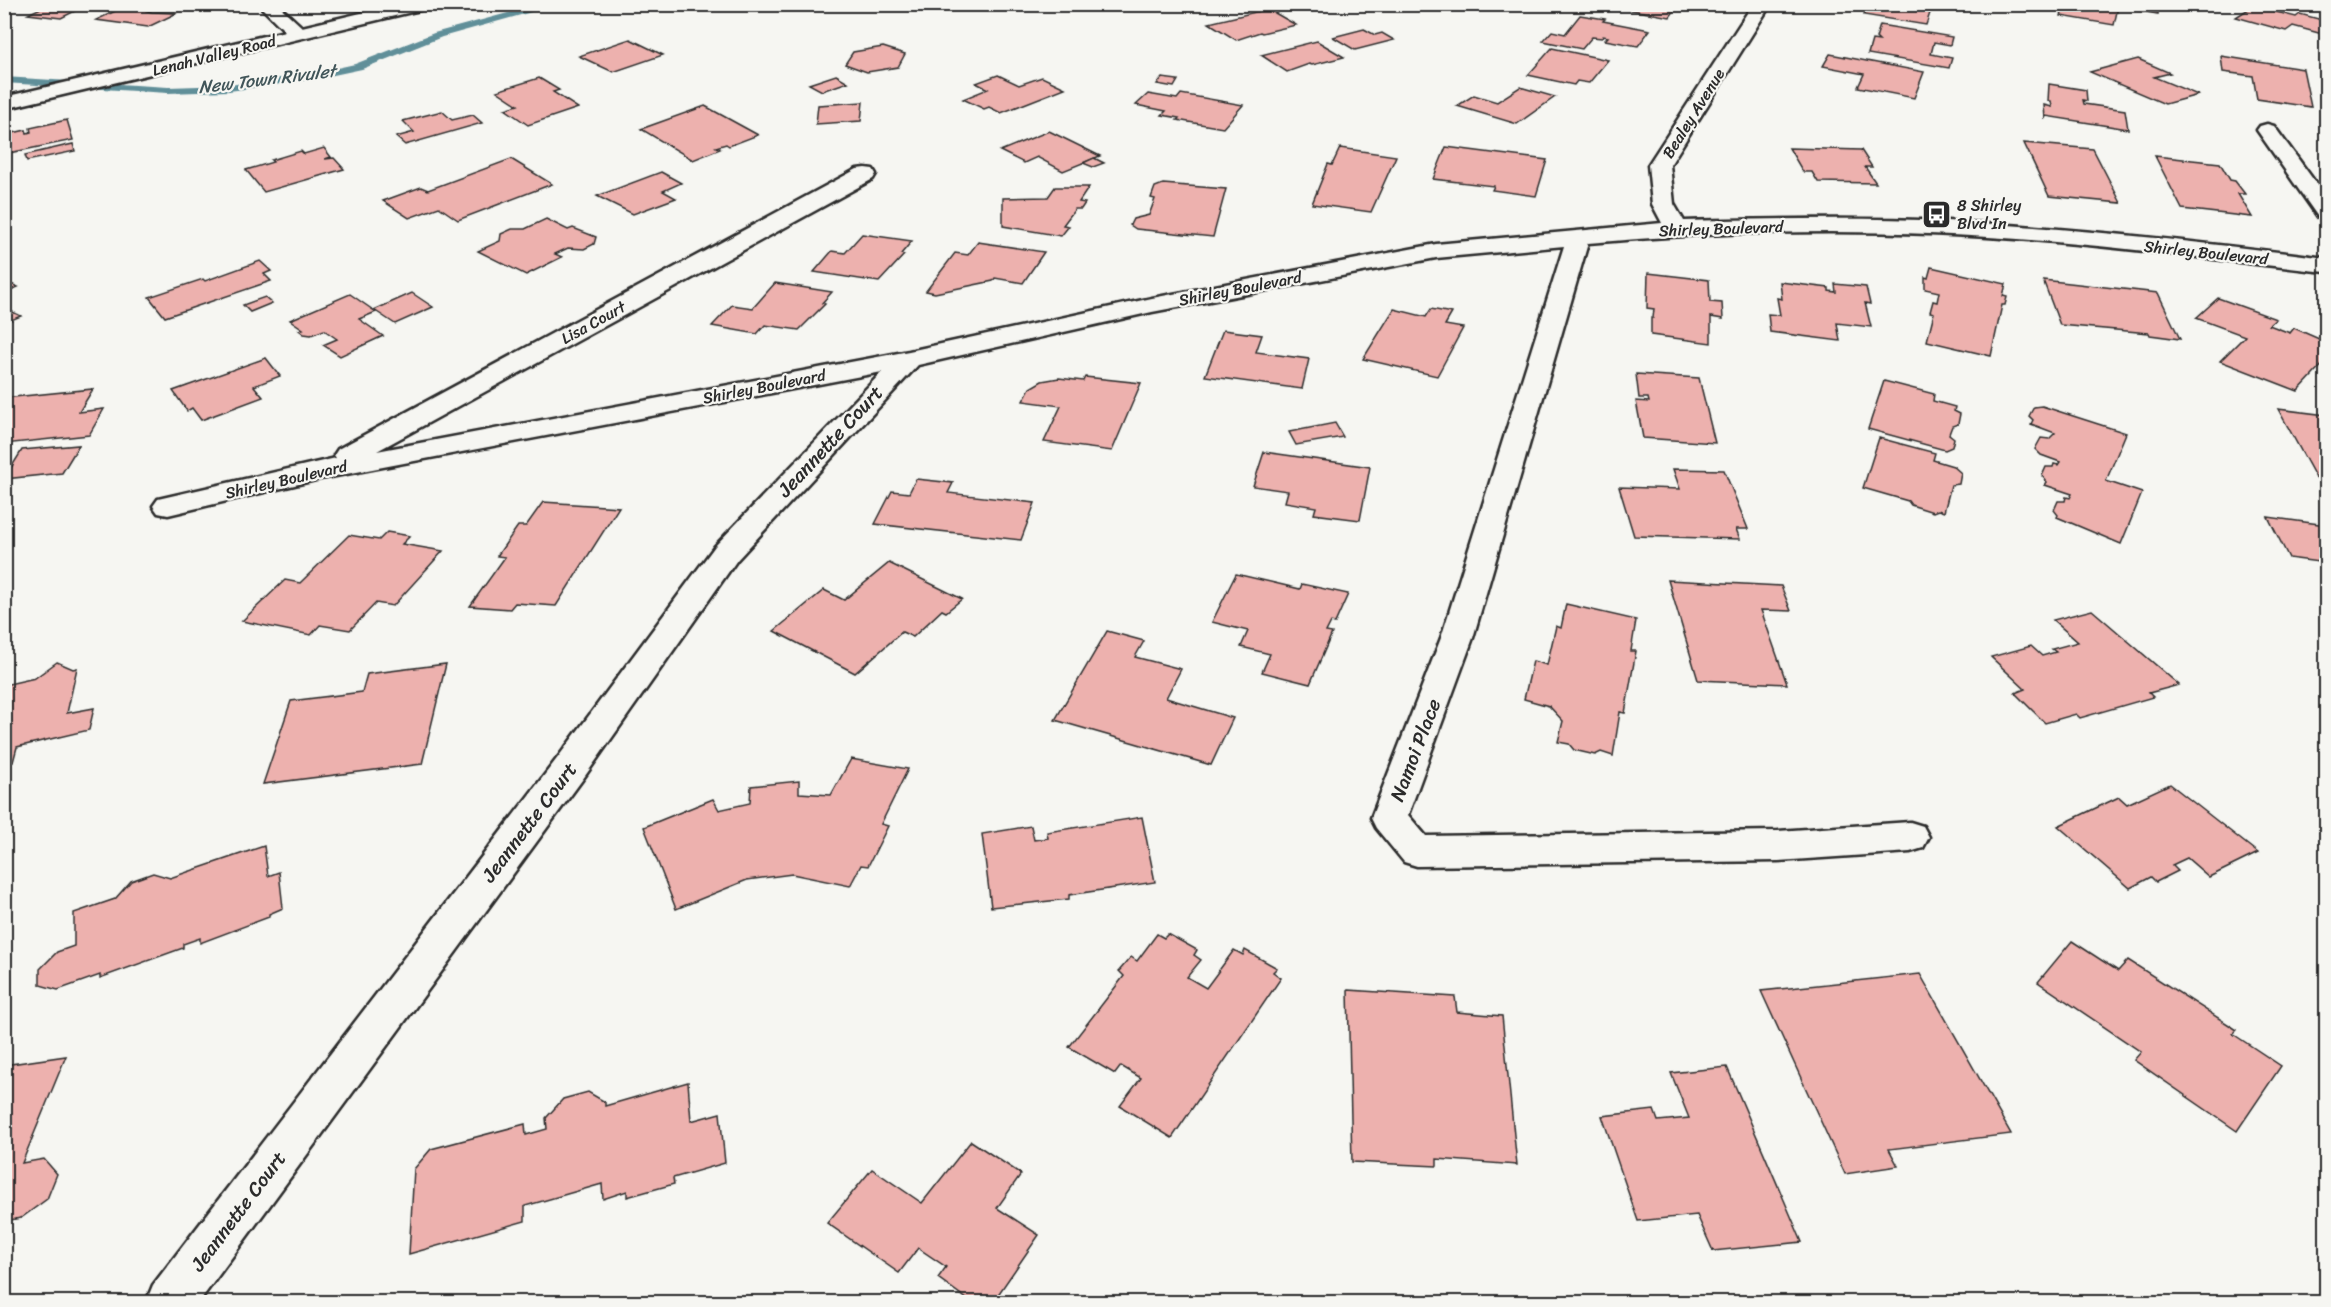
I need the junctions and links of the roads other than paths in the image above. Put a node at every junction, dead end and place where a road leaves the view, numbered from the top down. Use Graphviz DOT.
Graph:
graph roads {
  1 [pos="266,4"];
  2 [pos="424,4"];
  3 [pos="1762,4"];
  4 [pos="299,34"];
  5 [pos="4,103"];
  6 [pos="2267,130"];
  7 [pos="865,174"];
  8 [pos="2326,212"];
  9 [pos="1677,228"];
  10 [pos="1578,238"];
  11 [pos="2326,265"];
  12 [pos="909,359"];
  13 [pos="320,470"];
  14 [pos="168,506"];
  15 [pos="1910,837"];
  16 [pos="170,1302"];
  1 -- 4 [label="street"];
  2 -- 4 [label="street, Lenah Valley Road"];
  3 -- 9 [label="street, Bealey Avenue"];
  4 -- 5 [label="street, Lenah Valley Road"];
  6 -- 8 [label="street"];
  7 -- 13 [label="street, Lisa Court"];
  9 -- 10 [label="street, Shirley Boulevard"];
  9 -- 11 [label="street, Shirley Boulevard"];
  10 -- 12 [label="street, Shirley Boulevard"];
  10 -- 15 [label="street, Namoi Place"];
  12 -- 13 [label="street, Shirley Boulevard"];
  12 -- 16 [label="street, Jeannette Court"];
  13 -- 14 [label="street, Shirley Boulevard"];
}
